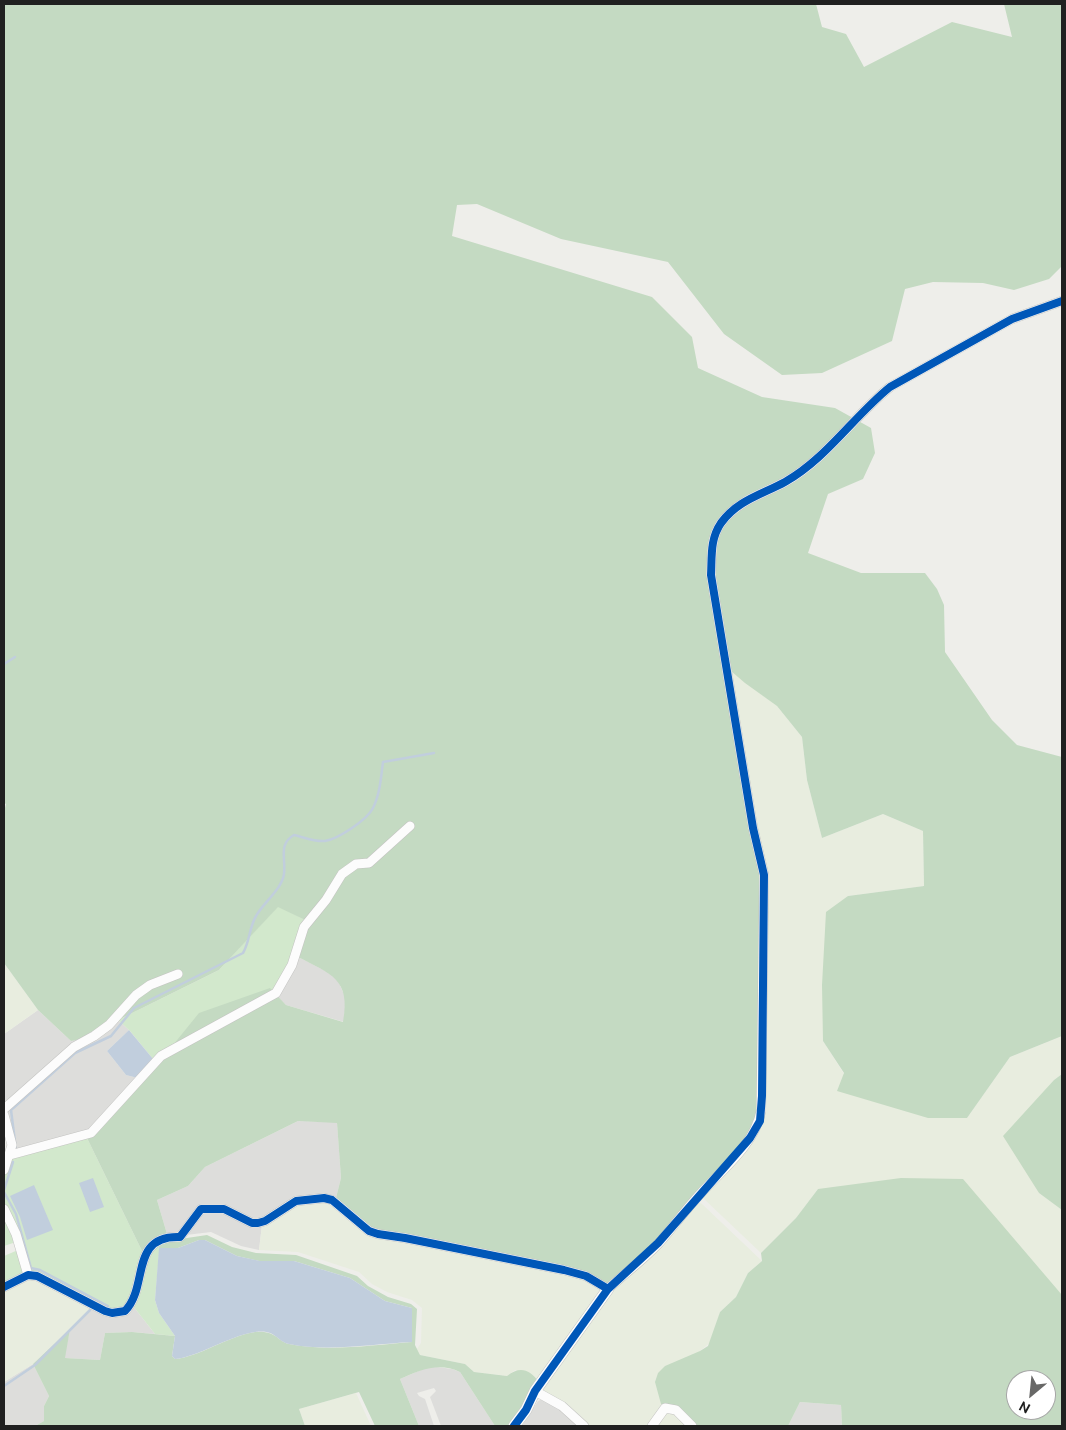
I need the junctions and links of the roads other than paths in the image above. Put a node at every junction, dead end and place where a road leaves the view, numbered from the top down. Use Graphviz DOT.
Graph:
graph roads {
  1 [pos="1062,301"];
  2 [pos="410,826"];
  3 [pos="178,974"];
  4 [pos="4,1109"];
  5 [pos="4,1116"];
  6 [pos="10,1155"];
  7 [pos="4,1170"];
  8 [pos="4,1208"];
  9 [pos="28,1275"];
  10 [pos="4,1287"];
  11 [pos="608,1289"];
  12 [pos="535,1391"];
  13 [pos="514,1426"];
  14 [pos="584,1426"];
  15 [pos="652,1426"];
  16 [pos="692,1426"];
  1 -- 11 [label="street"];
  2 -- 6 [label="street"];
  3 -- 4 [label="street"];
  5 -- 6 [label="street"];
  6 -- 7 [label="street"];
  8 -- 9 [label="street"];
  9 -- 10 [label="street"];
  9 -- 11 [label="street"];
  11 -- 12 [label="street"];
  12 -- 13 [label="street"];
  12 -- 14 [label="street"];
  15 -- 16 [label="street"];
}
